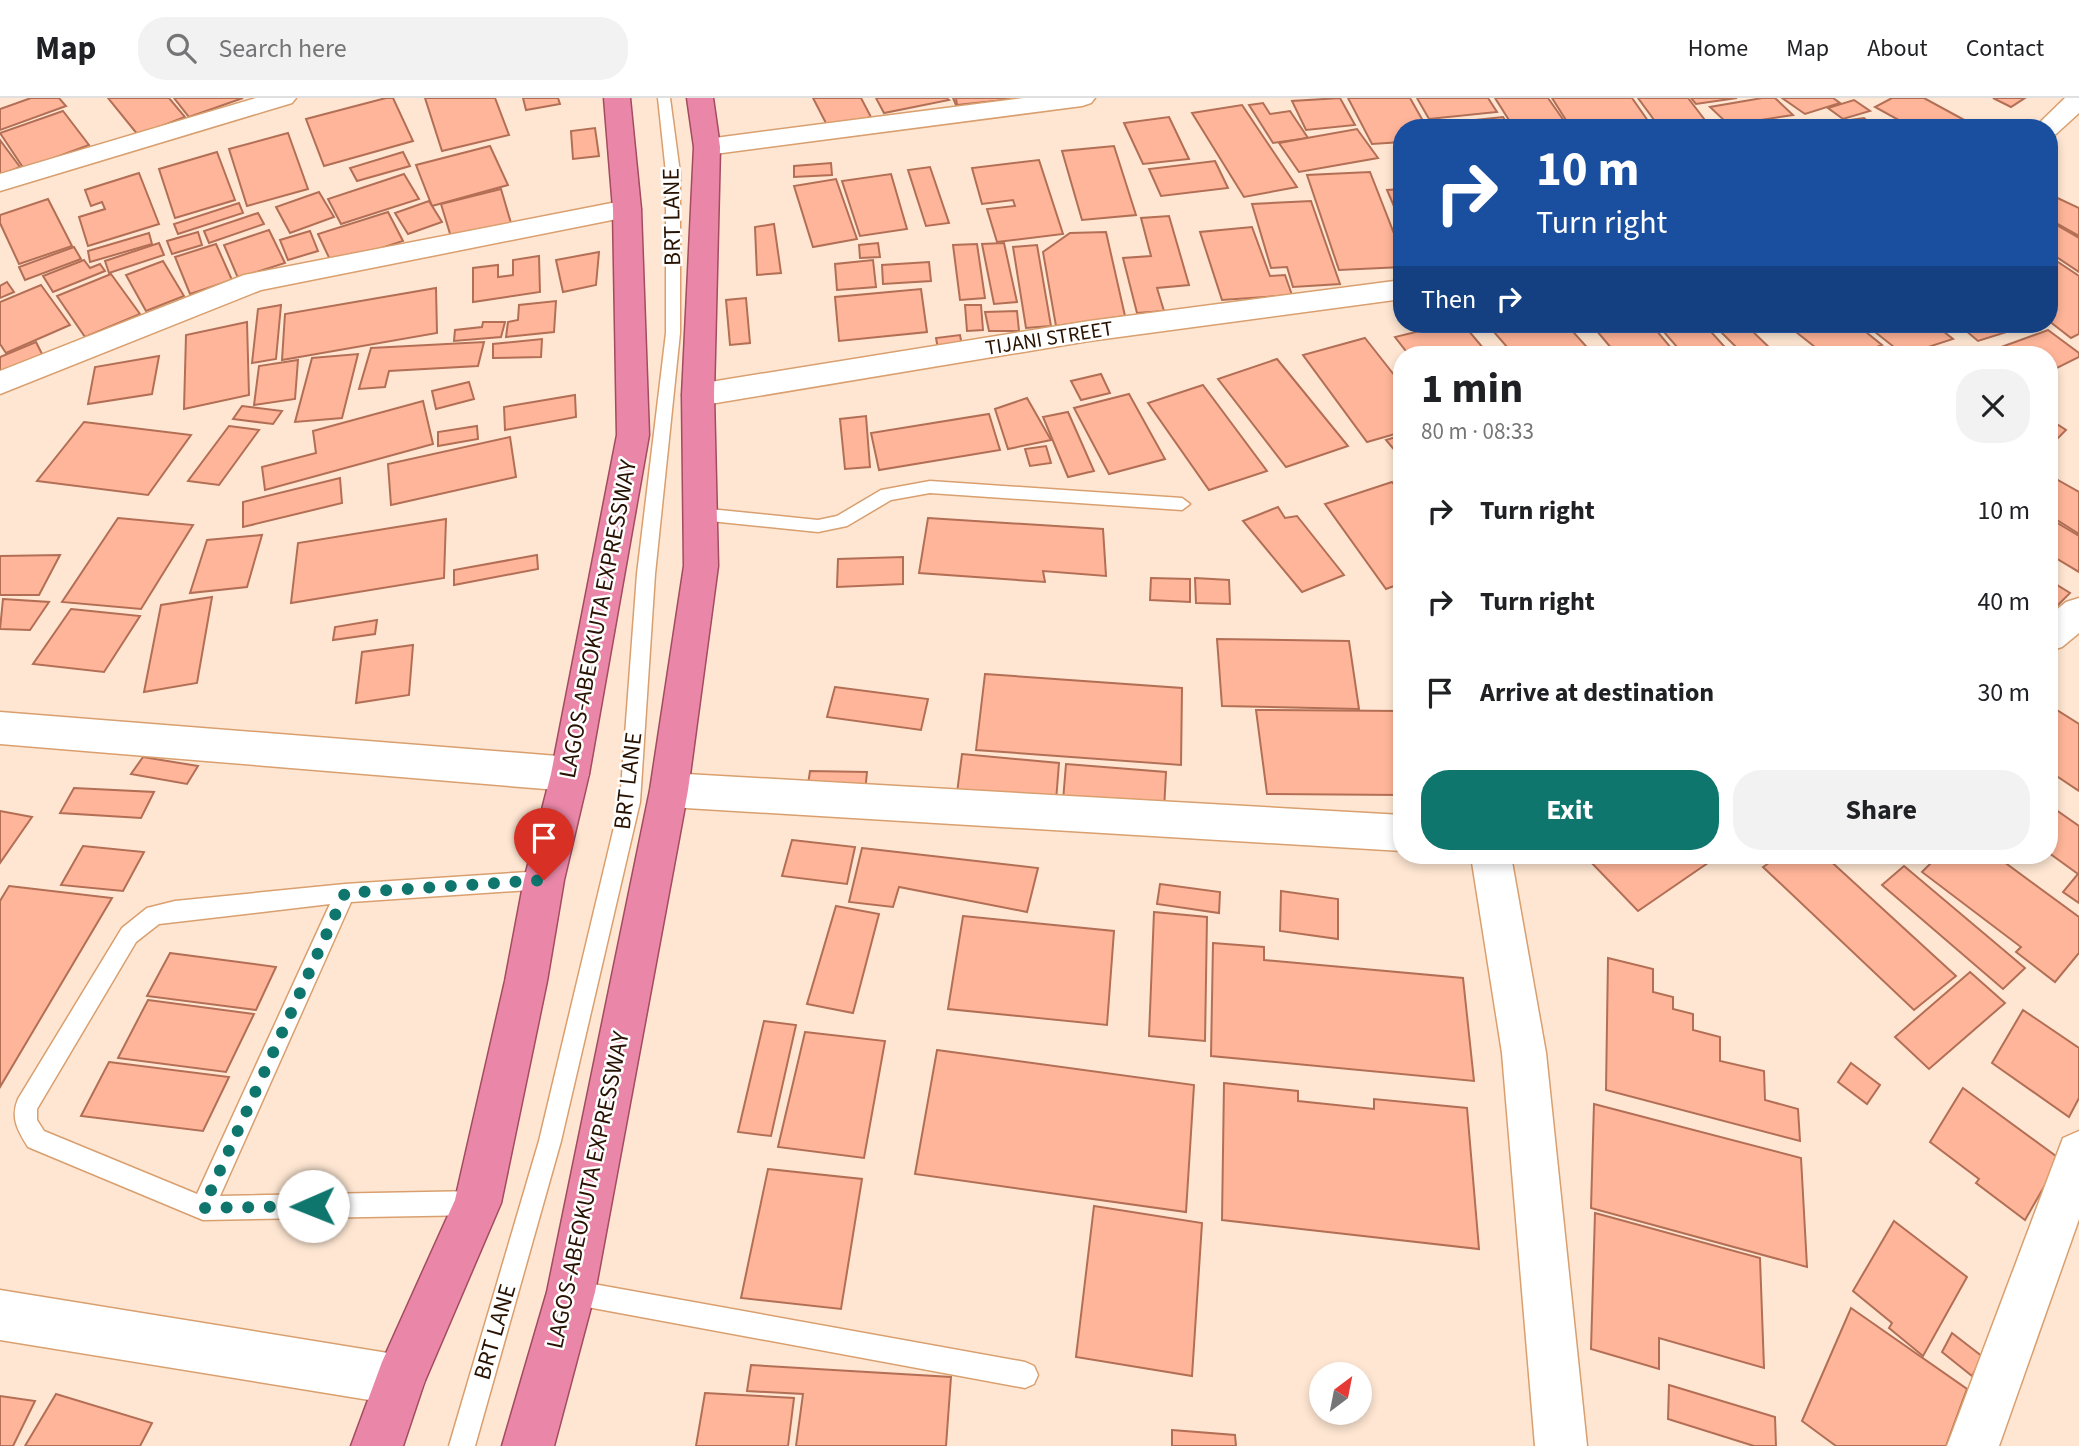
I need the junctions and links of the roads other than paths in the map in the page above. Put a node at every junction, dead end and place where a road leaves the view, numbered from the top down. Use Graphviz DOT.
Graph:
graph roads {
  1 [pos="283,98"];
  2 [pos="617,98"];
  3 [pos="664,98"];
  4 [pos="700,98"];
  5 [pos="1082,98"];
  6 [pos="2079,99"];
  7 [pos="2057,119"];
  8 [pos="707,147"];
  9 [pos="0,183"];
  10 [pos="627,209"];
  11 [pos="1393,290"];
  12 [pos="0,383"];
  13 [pos="698,395"];
  14 [pos="1182,504"];
  15 [pos="700,514"];
  16 [pos="2079,612"];
  17 [pos="2058,630"];
  18 [pos="0,728"];
  19 [pos="570,775"];
  20 [pos="669,790"];
  21 [pos="1393,832"];
  22 [pos="1492,864"];
  23 [pos="544,880"];
  24 [pos="345,893"];
  25 [pos="2079,1154"];
  26 [pos="478,1203"];
  27 [pos="203,1208"];
  28 [pos="571,1292"];
  29 [pos="0,1315"];
  30 [pos="1025,1375"];
  31 [pos="400,1380"];
  32 [pos="377,1446"];
  33 [pos="462,1446"];
  34 [pos="528,1446"];
  35 [pos="1561,1446"];
  36 [pos="1973,1446"];
  1 -- 9 [label="street"];
  2 -- 10 [label="highway, LAGOS-ABEOKUTA EXPRESSWAY"];
  3 -- 33 [label="lane, BRT LANE"];
  4 -- 8 [label="highway, LAGOS-ABEOKUTA EXPRESSWAY"];
  5 -- 8 [label="street"];
  6 -- 7 [label="street"];
  8 -- 13 [label="highway, LAGOS-ABEOKUTA EXPRESSWAY"];
  10 -- 12 [label="street"];
  10 -- 19 [label="highway, LAGOS-ABEOKUTA EXPRESSWAY"];
  11 -- 13 [label="street, TIJANI STREET"];
  13 -- 15 [label="highway, LAGOS-ABEOKUTA EXPRESSWAY"];
  14 -- 15 [label="lane"];
  15 -- 20 [label="highway, LAGOS-ABEOKUTA EXPRESSWAY"];
  16 -- 17 [label="street"];
  18 -- 19 [label="street"];
  19 -- 23 [label="highway, LAGOS-ABEOKUTA EXPRESSWAY"];
  20 -- 21 [label="street"];
  20 -- 28 [label="highway, LAGOS-ABEOKUTA EXPRESSWAY"];
  22 -- 35 [label="street"];
  23 -- 24 [label="lane"];
  23 -- 26 [label="highway, LAGOS-ABEOKUTA EXPRESSWAY"];
  24 -- 27 [label="lane"];
  24 -- 27 [label="lane"];
  25 -- 36 [label="street"];
  26 -- 27 [label="lane"];
  26 -- 31 [label="highway, LAGOS-ABEOKUTA EXPRESSWAY"];
  28 -- 30 [label="lane"];
  28 -- 34 [label="highway, LAGOS-ABEOKUTA EXPRESSWAY"];
  29 -- 31 [label="street"];
  31 -- 32 [label="highway, LAGOS-ABEOKUTA EXPRESSWAY"];
}
